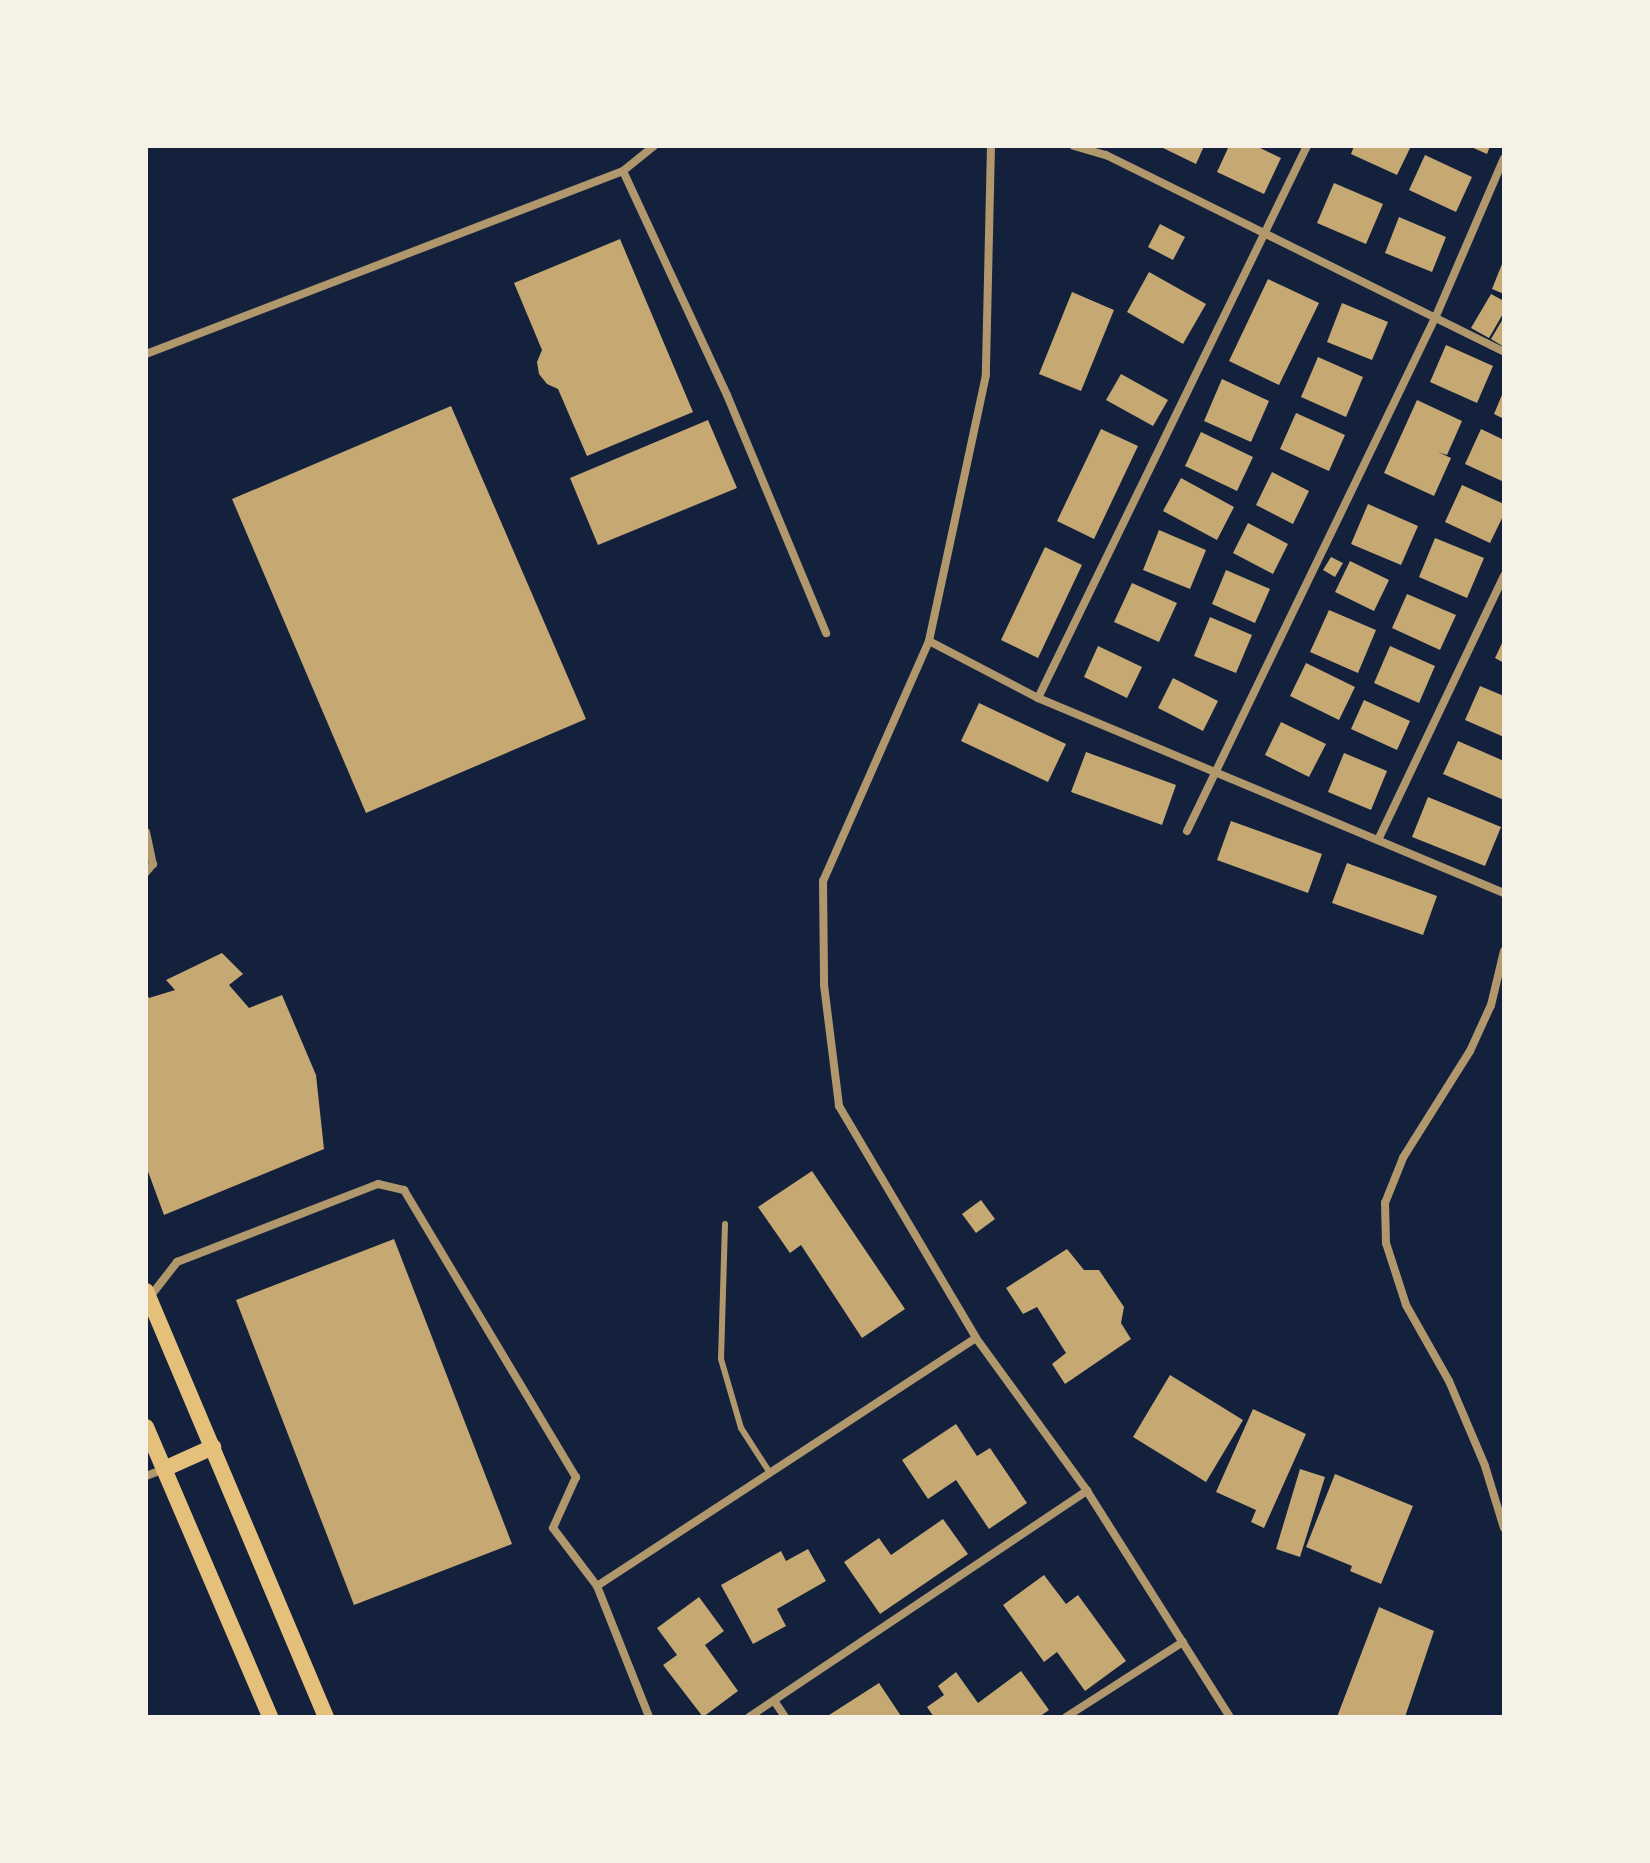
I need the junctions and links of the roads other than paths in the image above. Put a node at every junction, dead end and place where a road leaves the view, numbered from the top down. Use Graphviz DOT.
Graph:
graph roads {
  1 [pos="654,146"];
  2 [pos="991,146"];
  3 [pos="1074,146"];
  4 [pos="1307,146"];
  5 [pos="1108,150"];
  6 [pos="1504,158"];
  7 [pos="623,171"];
  8 [pos="1266,235"];
  9 [pos="1436,316"];
  10 [pos="1504,352"];
  11 [pos="146,354"];
  12 [pos="1504,576"];
  13 [pos="826,633"];
  14 [pos="929,641"];
  15 [pos="1038,698"];
  16 [pos="1217,773"];
  17 [pos="1187,831"];
  18 [pos="146,832"];
  19 [pos="1378,840"];
  20 [pos="146,872"];
  21 [pos="1504,893"];
  22 [pos="1504,951"];
  23 [pos="725,1224"];
  24 [pos="147,1296"];
  25 [pos="976,1338"];
  26 [pos="146,1427"];
  27 [pos="213,1447"];
  28 [pos="164,1469"];
  29 [pos="770,1473"];
  30 [pos="146,1476"];
  31 [pos="1087,1491"];
  32 [pos="1504,1528"];
  33 [pos="597,1586"];
  34 [pos="1183,1642"];
  35 [pos="775,1702"];
  36 [pos="270,1717"];
  37 [pos="326,1717"];
  38 [pos="649,1717"];
  39 [pos="749,1717"];
  40 [pos="785,1717"];
  41 [pos="1066,1717"];
  42 [pos="1230,1717"];
  1 -- 7 [label="street"];
  2 -- 14 [label="street"];
  3 -- 5 [label="street"];
  4 -- 8 [label="street"];
  5 -- 8 [label="street"];
  6 -- 9 [label="street"];
  7 -- 11 [label="street"];
  7 -- 13 [label="street"];
  8 -- 9 [label="street"];
  8 -- 15 [label="street"];
  9 -- 10 [label="street"];
  9 -- 16 [label="street"];
  12 -- 19 [label="street"];
  14 -- 15 [label="street"];
  14 -- 25 [label="street"];
  15 -- 16 [label="street"];
  16 -- 17 [label="street"];
  16 -- 19 [label="street"];
  18 -- 20 [label="street"];
  19 -- 21 [label="street"];
  22 -- 32 [label="street"];
  23 -- 29 [label="lane"];
  24 -- 27 [label="main road"];
  24 -- 33 [label="street"];
  25 -- 29 [label="street"];
  25 -- 31 [label="street"];
  26 -- 28 [label="main road"];
  27 -- 28 [label="main road"];
  27 -- 37 [label="main road"];
  28 -- 30 [label="street"];
  28 -- 36 [label="main road"];
  29 -- 33 [label="street"];
  31 -- 34 [label="street"];
  31 -- 35 [label="street"];
  33 -- 38 [label="street"];
  34 -- 41 [label="street"];
  34 -- 42 [label="street"];
  35 -- 39 [label="street"];
  35 -- 40 [label="street"];
}
